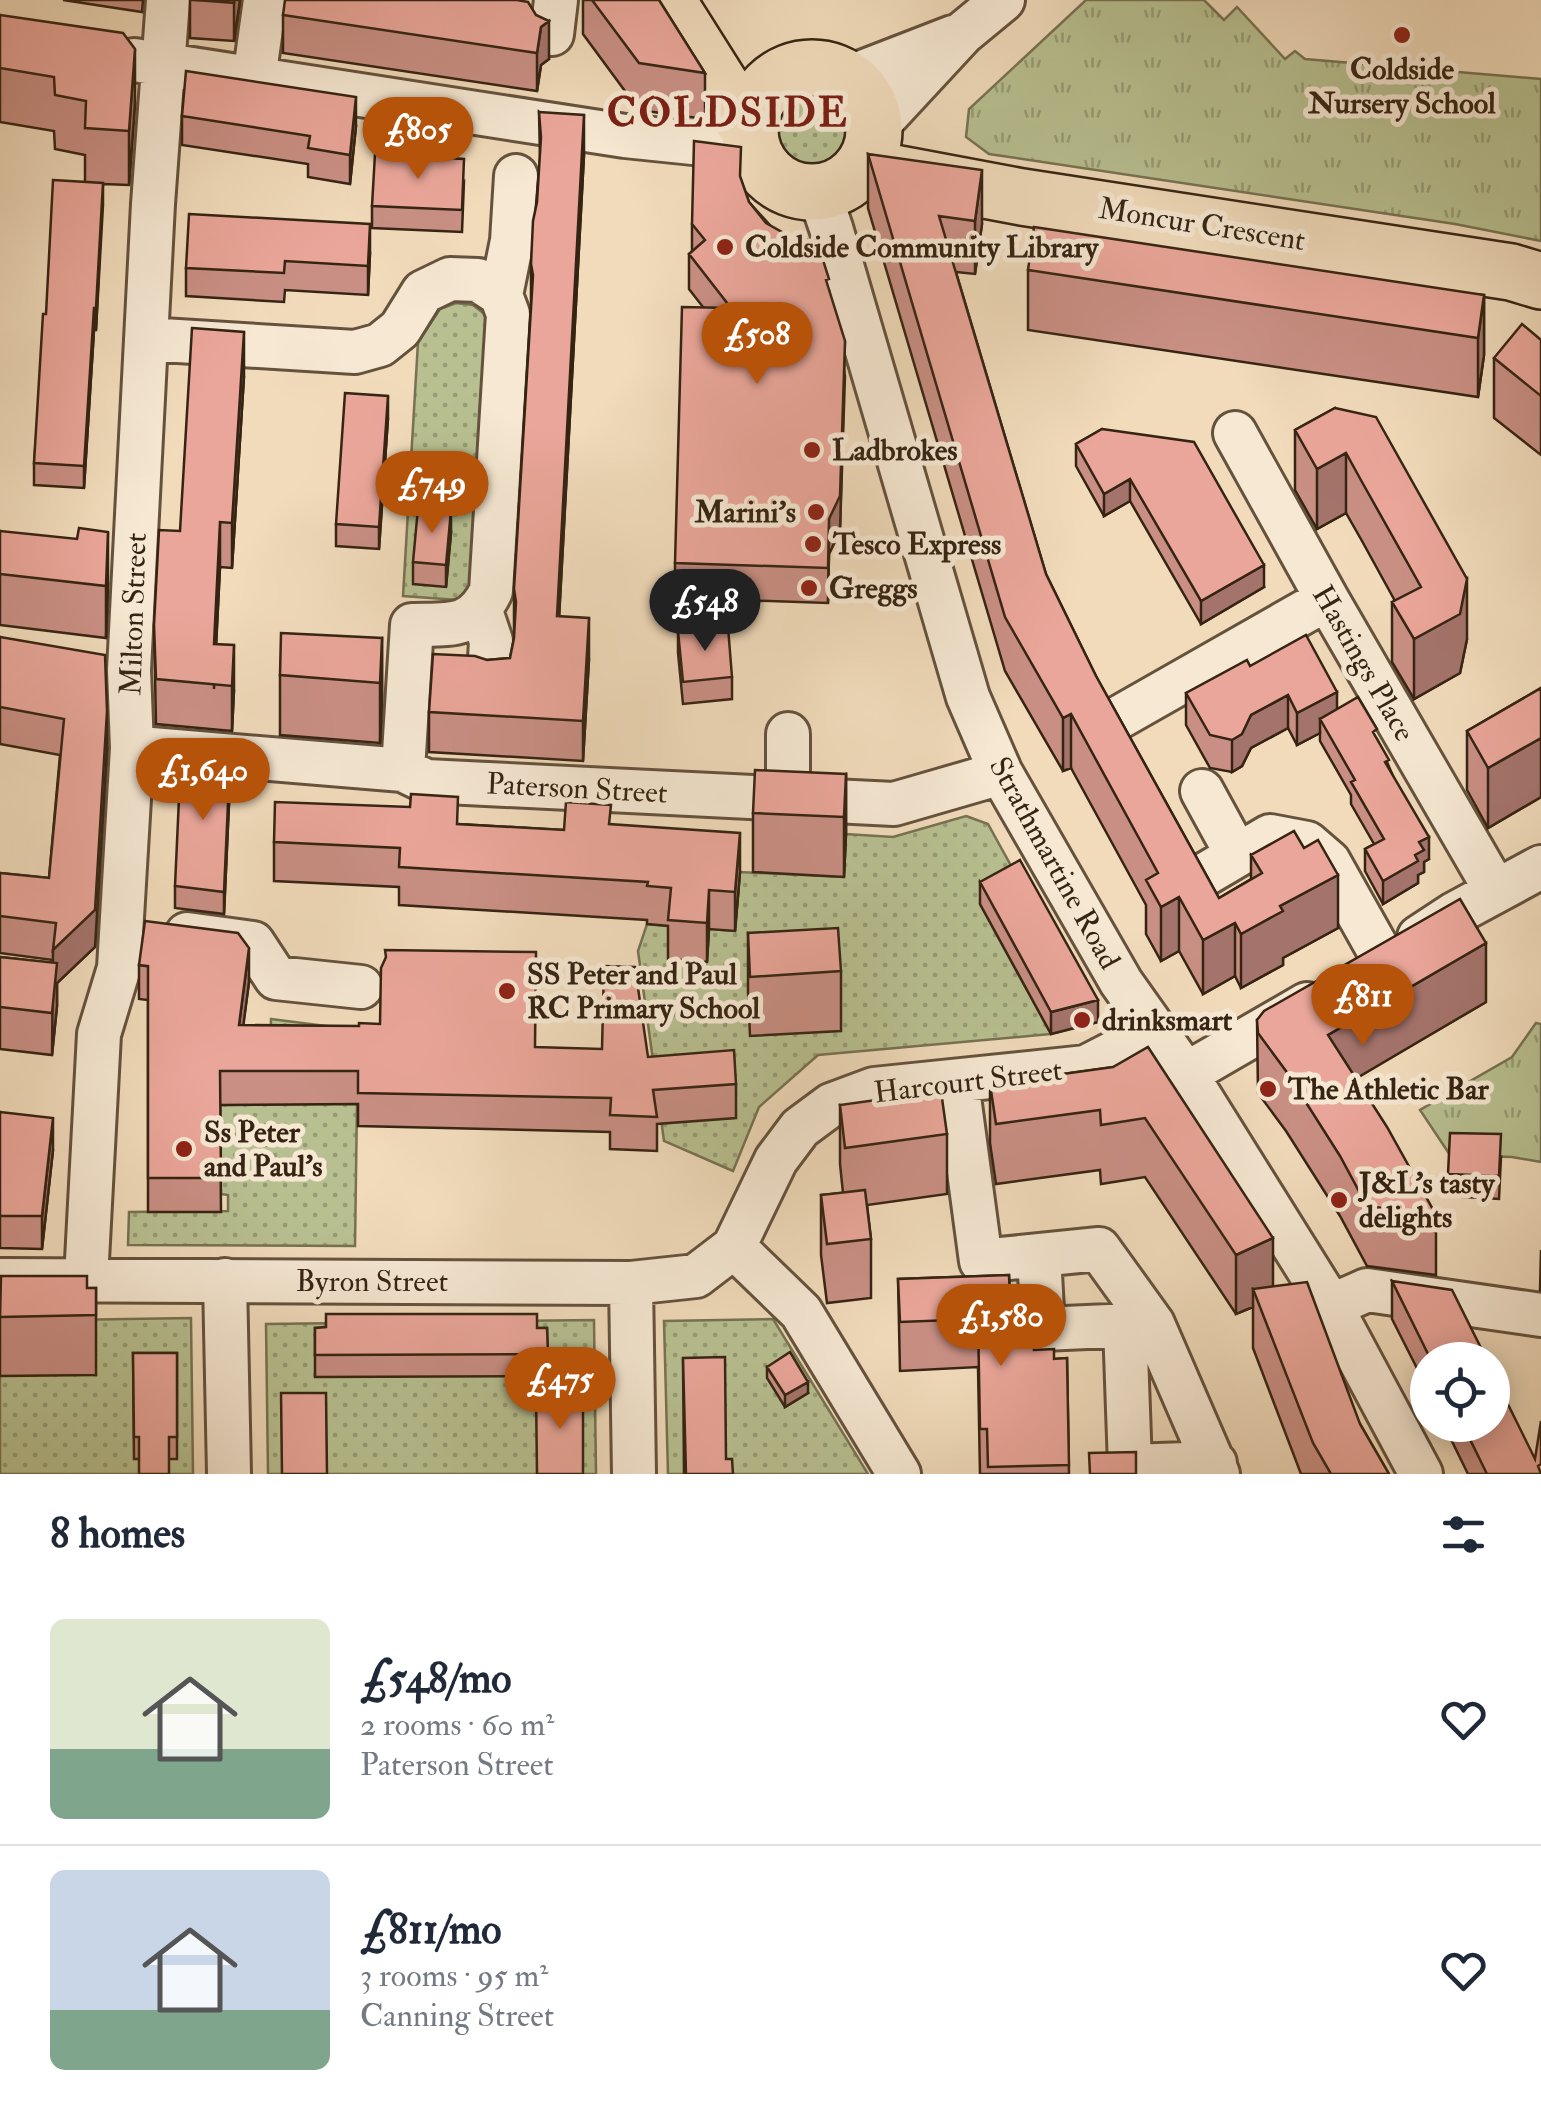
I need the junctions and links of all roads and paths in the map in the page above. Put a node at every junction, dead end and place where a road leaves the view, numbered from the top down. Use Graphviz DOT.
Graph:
graph roads {
  1 [pos="168,0"];
  2 [pos="265,0"];
  3 [pos="1002,0"];
  4 [pos="672,7"];
  5 [pos="963,33"];
  6 [pos="90,54"];
  7 [pos="162,65"];
  8 [pos="791,70"];
  9 [pos="847,78"];
  10 [pos="254,80"];
  11 [pos="750,140"];
  12 [pos="852,163"];
  13 [pos="516,176"];
  14 [pos="1541,281"];
  15 [pos="501,295"];
  16 [pos="146,339"];
  17 [pos="1235,433"];
  18 [pos="1327,600"];
  19 [pos="481,610"];
  20 [pos="489,676"];
  21 [pos="1118,718"];
  22 [pos="788,734"];
  23 [pos="151,750"];
  24 [pos="403,770"];
  25 [pos="1001,773"];
  26 [pos="1202,791"];
  27 [pos="788,800"];
  28 [pos="1541,867"];
  29 [pos="1496,891"];
  30 [pos="121,926"];
  31 [pos="1356,976"];
  32 [pos="361,987"];
  33 [pos="1154,1032"];
  34 [pos="1186,1074"];
  35 [pos="957,1082"];
  36 [pos="734,1247"];
  37 [pos="1039,1255"];
  38 [pos="0,1280"];
  39 [pos="86,1280"];
  40 [pos="225,1280"];
  41 [pos="630,1284"];
  42 [pos="1331,1306"];
  43 [pos="1541,1315"];
  44 [pos="1139,1324"];
  45 [pos="1217,1469"];
  46 [pos="229,1474"];
  47 [pos="634,1474"];
  48 [pos="899,1474"];
  49 [pos="1421,1474"];
  1 -- 7 [label="street, Milton Street"];
  2 -- 10 [label="street"];
  3 -- 5 [label="street"];
  4 -- 8 [label="main road"];
  4 -- 11 [label="main road"];
  5 -- 9 [label="street"];
  5 -- 12 [label="street"];
  6 -- 7 [label="street"];
  7 -- 10 [label="street"];
  7 -- 16 [label="street, Milton Street"];
  8 -- 9 [label="main road"];
  8 -- 11 [label="main road"];
  9 -- 12 [label="main road"];
  10 -- 11 [label="street"];
  11 -- 12 [label="main road"];
  12 -- 14 [label="main road, Moncur Crescent"];
  12 -- 25 [label="street, Strathmartine Road"];
  13 -- 15 [label="street"];
  15 -- 16 [label="street"];
  15 -- 19 [label="street"];
  16 -- 30 [label="street, Milton Street"];
  17 -- 18 [label="street, Hastings Place"];
  18 -- 21 [label="street"];
  18 -- 29 [label="street, Hastings Place"];
  19 -- 20 [label="street"];
  19 -- 24 [label="street"];
  22 -- 27 [label="street"];
  23 -- 24 [label="street, Paterson Street"];
  24 -- 27 [label="street, Paterson Street"];
  25 -- 27 [label="street, Paterson Street"];
  25 -- 33 [label="street, Strathmartine Road"];
  26 -- 31 [label="street"];
  28 -- 29 [label="street"];
  29 -- 31 [label="street"];
  30 -- 32 [label="street"];
  30 -- 39 [label="street, Milton Street"];
  31 -- 34 [label="street"];
  33 -- 34 [label="street, Strathmartine Road"];
  33 -- 35 [label="street, Harcourt Street"];
  34 -- 42 [label="street, Strathmartine Road"];
  35 -- 36 [label="street, Harcourt Street"];
  35 -- 37 [label="street"];
  36 -- 41 [label="street, Byron Street"];
  36 -- 48 [label="street"];
  37 -- 44 [label="street"];
  37 -- 44 [label="street"];
  38 -- 39 [label="street, Byron Street"];
  39 -- 40 [label="street, Byron Street"];
  40 -- 41 [label="street, Byron Street"];
  40 -- 46 [label="street"];
  41 -- 47 [label="street"];
  42 -- 43 [label="street"];
  42 -- 49 [label="street, Strathmartine Road"];
  44 -- 45 [label="street"];
  44 -- 45 [label="street"];
}
